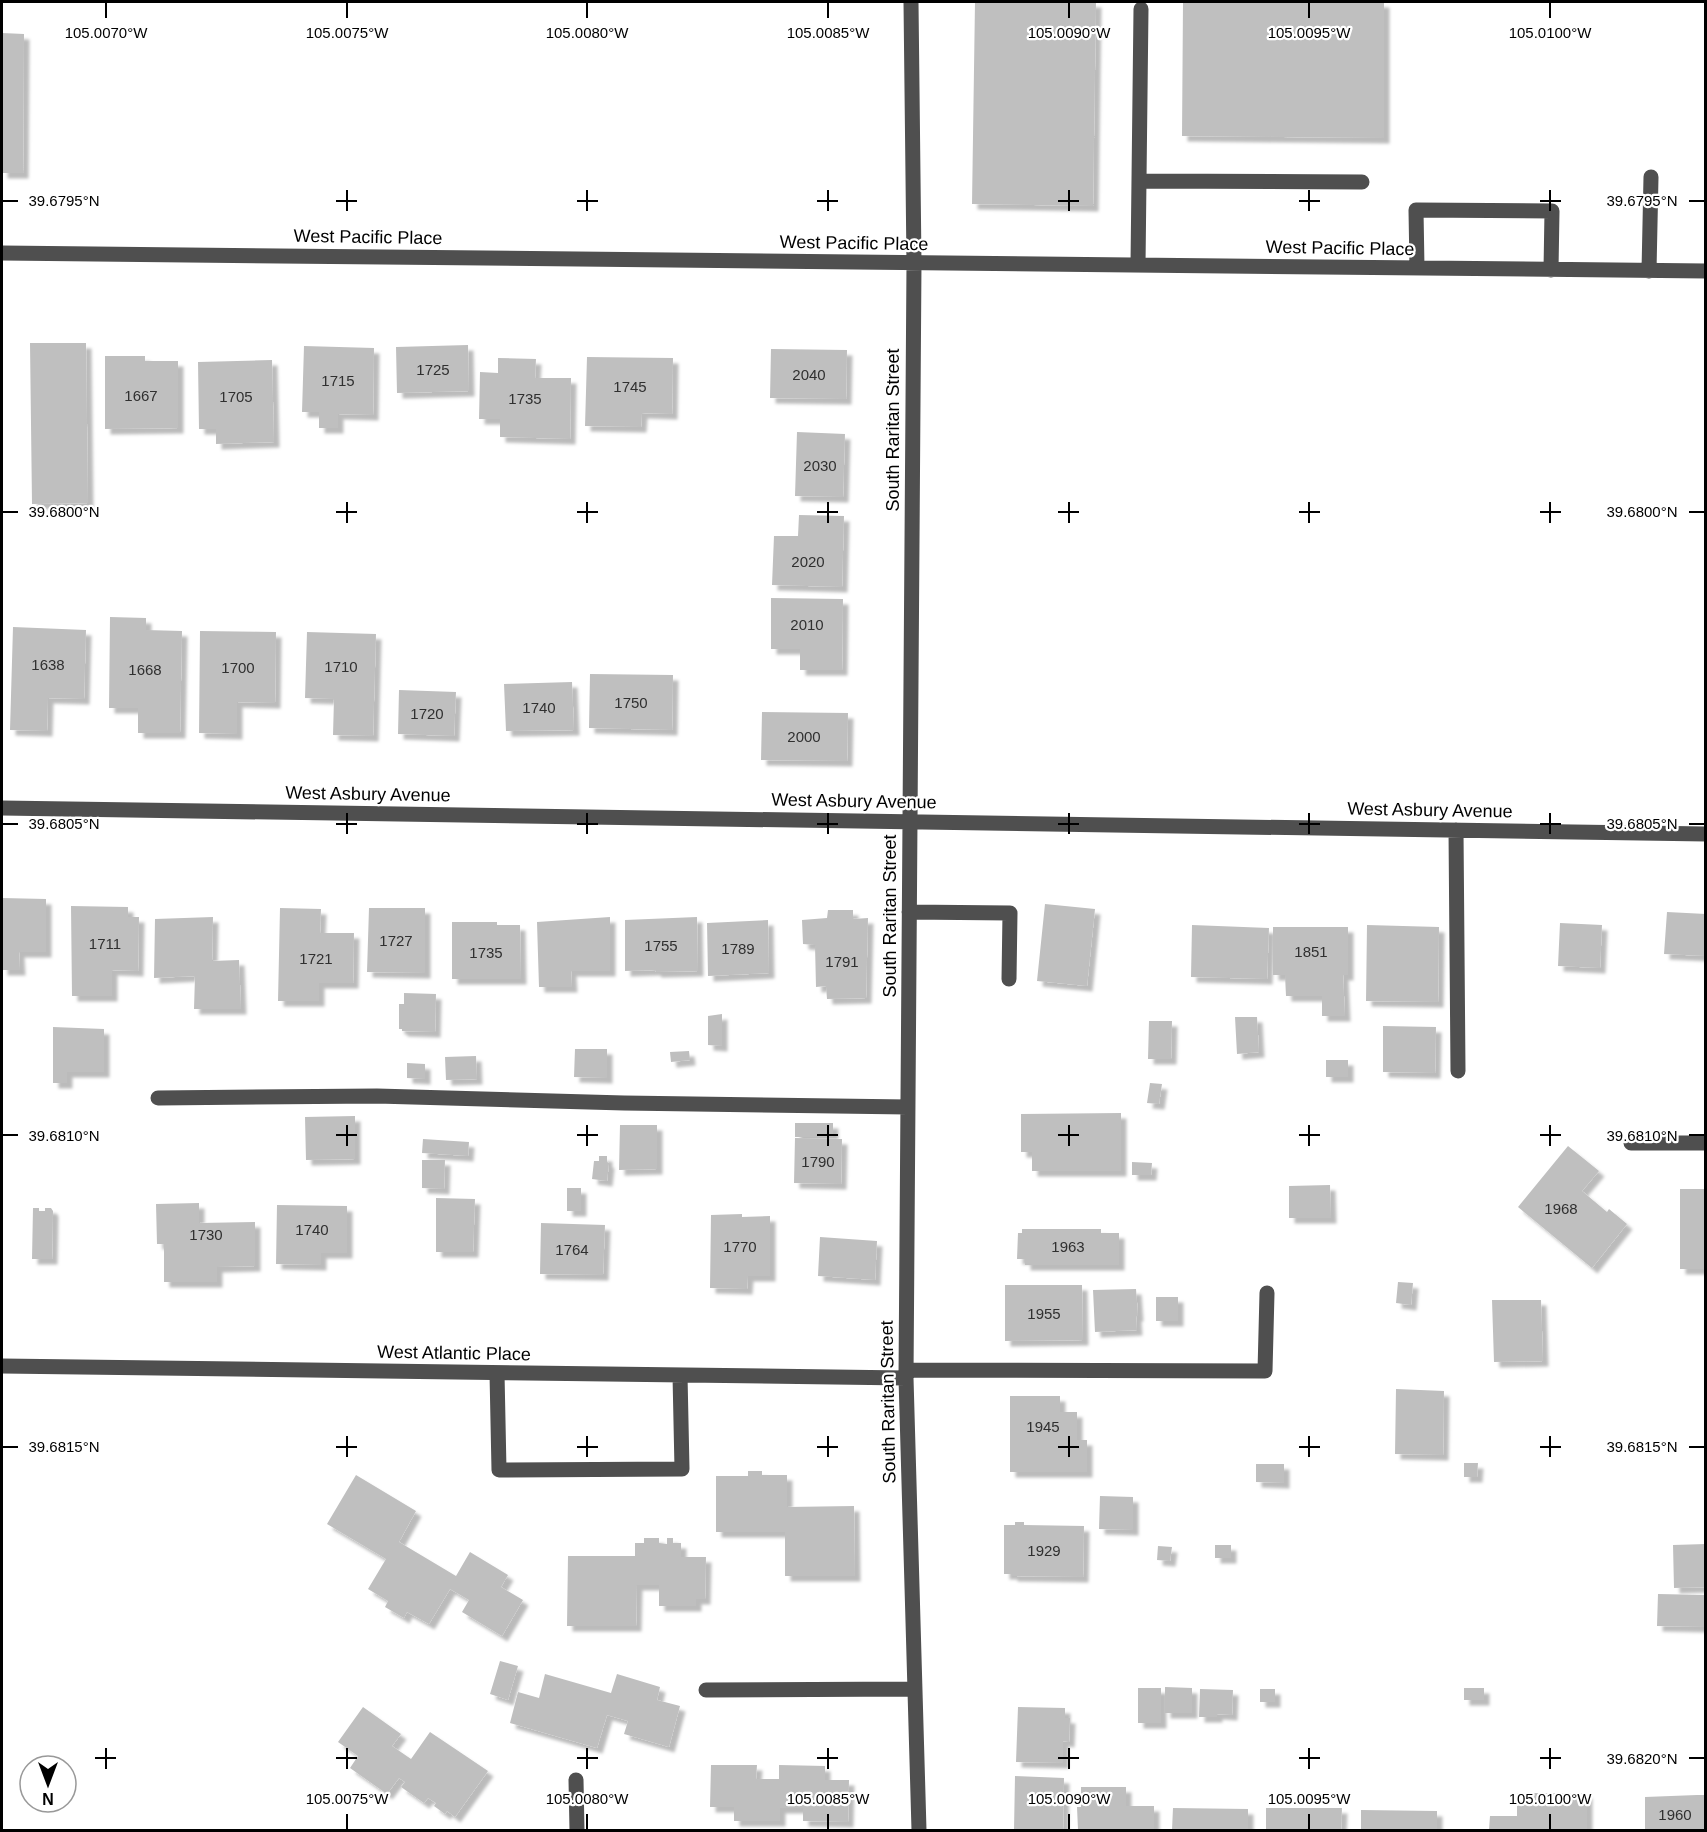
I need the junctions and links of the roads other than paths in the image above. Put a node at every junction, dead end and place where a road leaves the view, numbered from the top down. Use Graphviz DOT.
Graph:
graph roads {
  1 [pos="912,2"];
  2 [pos="1141,9"];
  3 [pos="1651,177"];
  4 [pos="1138,181"];
  5 [pos="1362,182"];
  6 [pos="2,252"];
  7 [pos="914,263"];
  8 [pos="1138,265"];
  9 [pos="1417,268"];
  10 [pos="1551,270"];
  11 [pos="1649,271"];
  12 [pos="1706,272"];
  13 [pos="2,808"];
  14 [pos="910,821"];
  15 [pos="1456,830"];
  16 [pos="1706,834"];
  17 [pos="909,912"];
  18 [pos="1009,980"];
  19 [pos="1458,1071"];
  20 [pos="158,1098"];
  21 [pos="908,1107"];
  22 [pos="1630,1143"];
  23 [pos="1706,1143"];
  24 [pos="1267,1293"];
  25 [pos="2,1366"];
  26 [pos="497,1373"];
  27 [pos="906,1374"];
  28 [pos="680,1375"];
  29 [pos="915,1689"];
  30 [pos="706,1690"];
  31 [pos="576,1780"];
  32 [pos="577,1830"];
  33 [pos="919,1830"];
  1 -- 7 [label="street, South Raritan Street"];
  2 -- 4 [label="street"];
  3 -- 11 [label="street"];
  4 -- 5 [label="street"];
  4 -- 8 [label="street"];
  6 -- 7 [label="street, West Pacific Place"];
  7 -- 8 [label="street, West Pacific Place"];
  7 -- 14 [label="street, South Raritan Street"];
  8 -- 9 [label="street, West Pacific Place"];
  9 -- 10 [label="street, West Pacific Place"];
  9 -- 10 [label="street"];
  10 -- 11 [label="street, West Pacific Place"];
  11 -- 12 [label="street, West Pacific Place"];
  13 -- 14 [label="street, West Asbury Avenue"];
  14 -- 15 [label="street, West Asbury Avenue"];
  14 -- 17 [label="street, South Raritan Street"];
  15 -- 16 [label="street, West Asbury Avenue"];
  15 -- 19 [label="street"];
  17 -- 18 [label="street"];
  17 -- 21 [label="street, South Raritan Street"];
  20 -- 21 [label="street"];
  21 -- 27 [label="street, South Raritan Street"];
  22 -- 23 [label="street"];
  24 -- 27 [label="street, West Atlantic Place"];
  25 -- 26 [label="street, West Atlantic Place"];
  26 -- 28 [label="street, West Atlantic Place"];
  26 -- 28 [label="street"];
  27 -- 28 [label="street, West Atlantic Place"];
  27 -- 29 [label="street, South Raritan Street"];
  29 -- 30 [label="street"];
  29 -- 33 [label="street, South Raritan Street"];
  31 -- 32 [label="street"];
}
